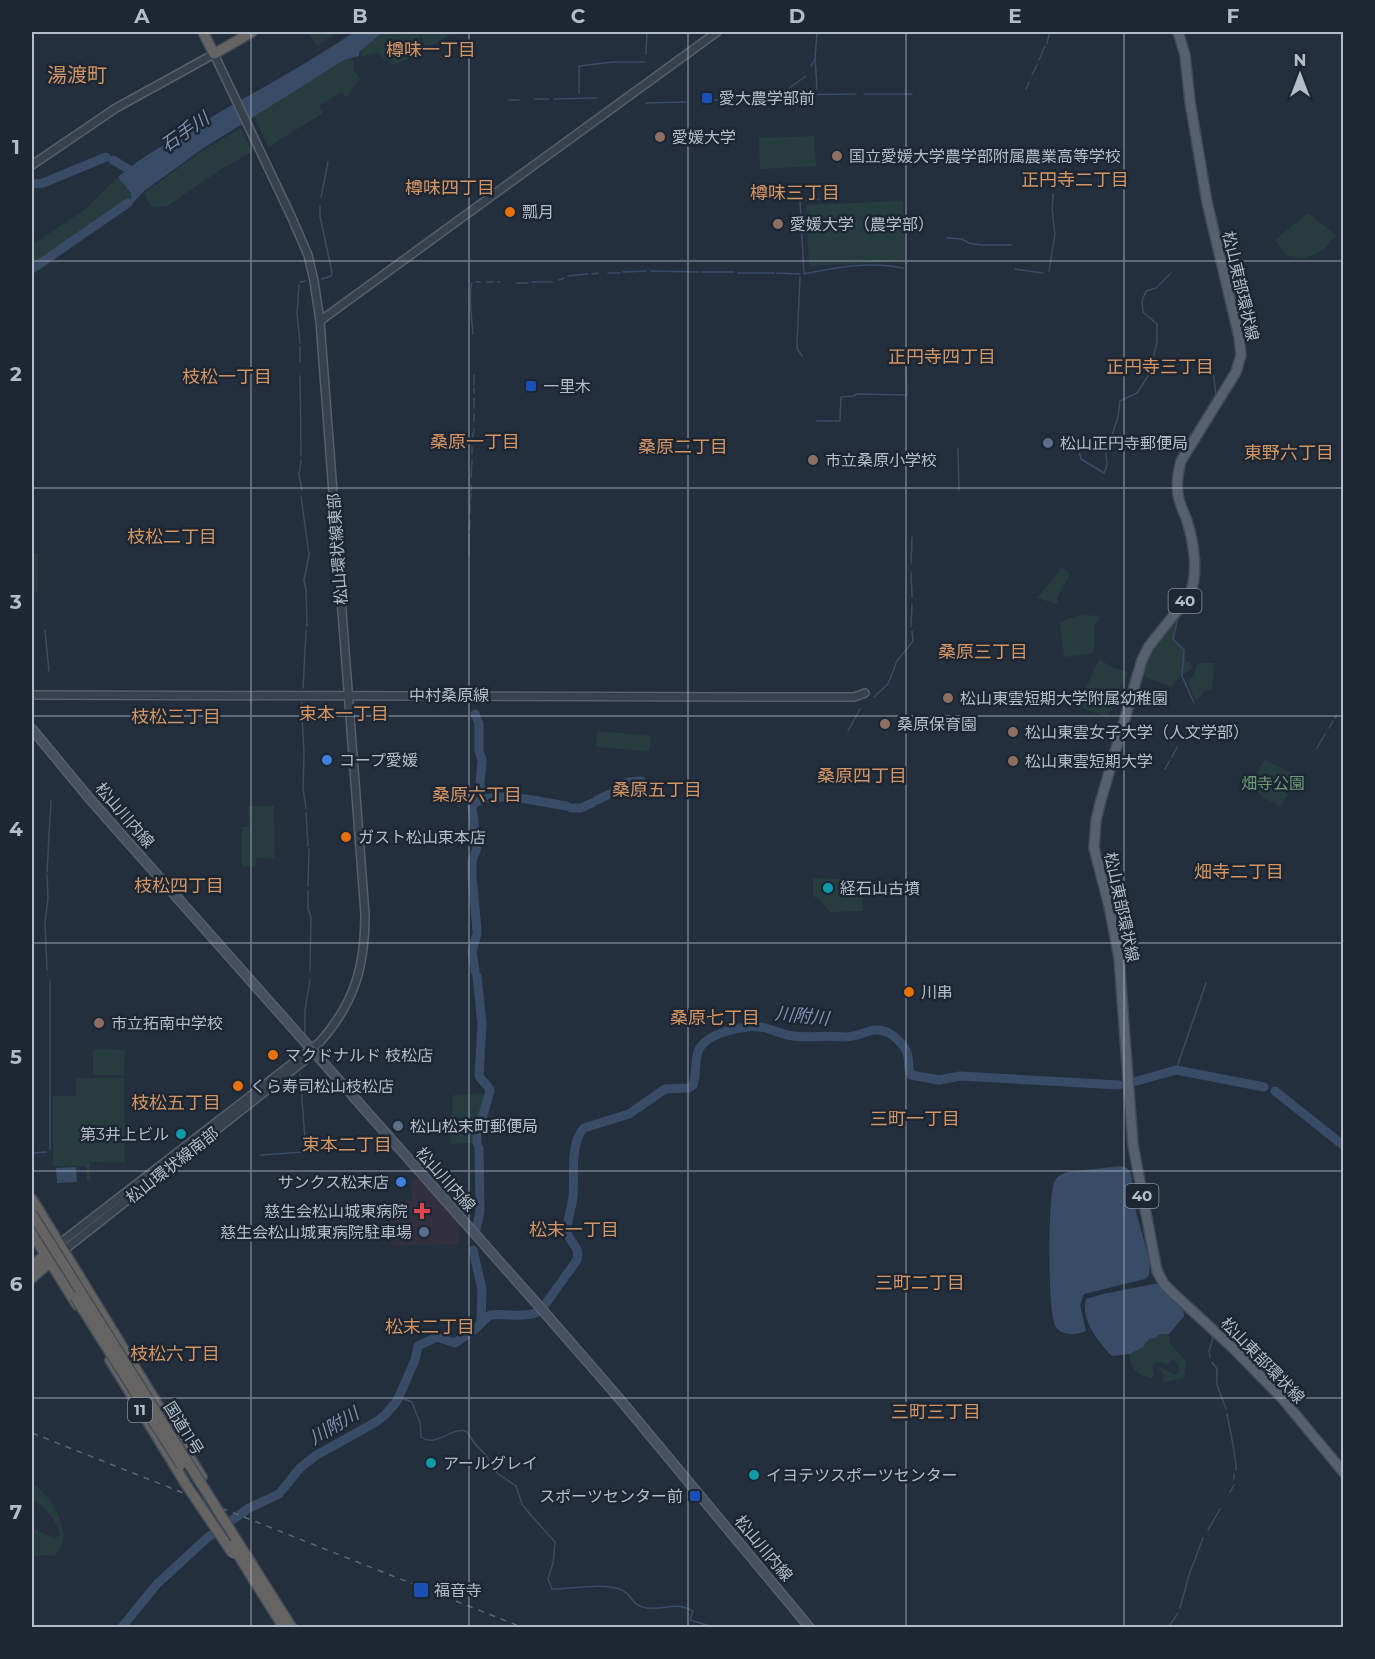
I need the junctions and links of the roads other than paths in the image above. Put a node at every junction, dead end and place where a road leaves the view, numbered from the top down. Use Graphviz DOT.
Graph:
graph roads {
  1 [pos="203,32"];
  2 [pos="252,32"];
  3 [pos="717,32"];
  4 [pos="1178,32"];
  5 [pos="214,54"];
  6 [pos="32,165"];
  7 [pos="320,321"];
  8 [pos="866,693"];
  9 [pos="32,695"];
  10 [pos="348,695"];
  11 [pos="32,729"];
  12 [pos="311,1050"];
  13 [pos="32,1199"];
  14 [pos="32,1214"];
  15 [pos="32,1226"];
  16 [pos="32,1233"];
  17 [pos="61,1248"];
  18 [pos="48,1258"];
  19 [pos="32,1266"];
  20 [pos="32,1278"];
  21 [pos="1344,1473"];
  22 [pos="248,1565"];
  23 [pos="284,1628"];
  24 [pos="292,1628"];
  25 [pos="810,1628"];
  1 -- 5 [label="highway"];
  2 -- 5 [label="highway"];
  3 -- 7 [label="street"];
  4 -- 21 [label="main road, 松山東部環状線 / 40"];
  5 -- 6 [label="street"];
  5 -- 7 [label="street, 松山環状線東部"];
  7 -- 10 [label="street, 松山環状線東部"];
  8 -- 10 [label="street, 中村桑原線"];
  9 -- 10 [label="street, 中村桑原線"];
  10 -- 12 [label="street, 松山環状線東部"];
  11 -- 12 [label="main road, 松山川内線"];
  12 -- 17 [label="street, 松山環状線南部"];
  12 -- 25 [label="main road, 松山川内線"];
  13 -- 17 [label="highway, 11"];
  14 -- 22 [label="highway, 国道11号 / 11, bridge"];
  15 -- 22 [label="highway, 国道11号 / 11, bridge"];
  16 -- 18 [label="highway, 11"];
  17 -- 18 [label="highway"];
  17 -- 22 [label="highway, 11, bridge"];
  18 -- 19 [label="highway"];
  18 -- 20 [label="highway"];
  18 -- 22 [label="highway, 11, bridge"];
  22 -- 23 [label="highway, 国道11号 / 11"];
  22 -- 24 [label="highway, 国道11号 / 11"];
}
